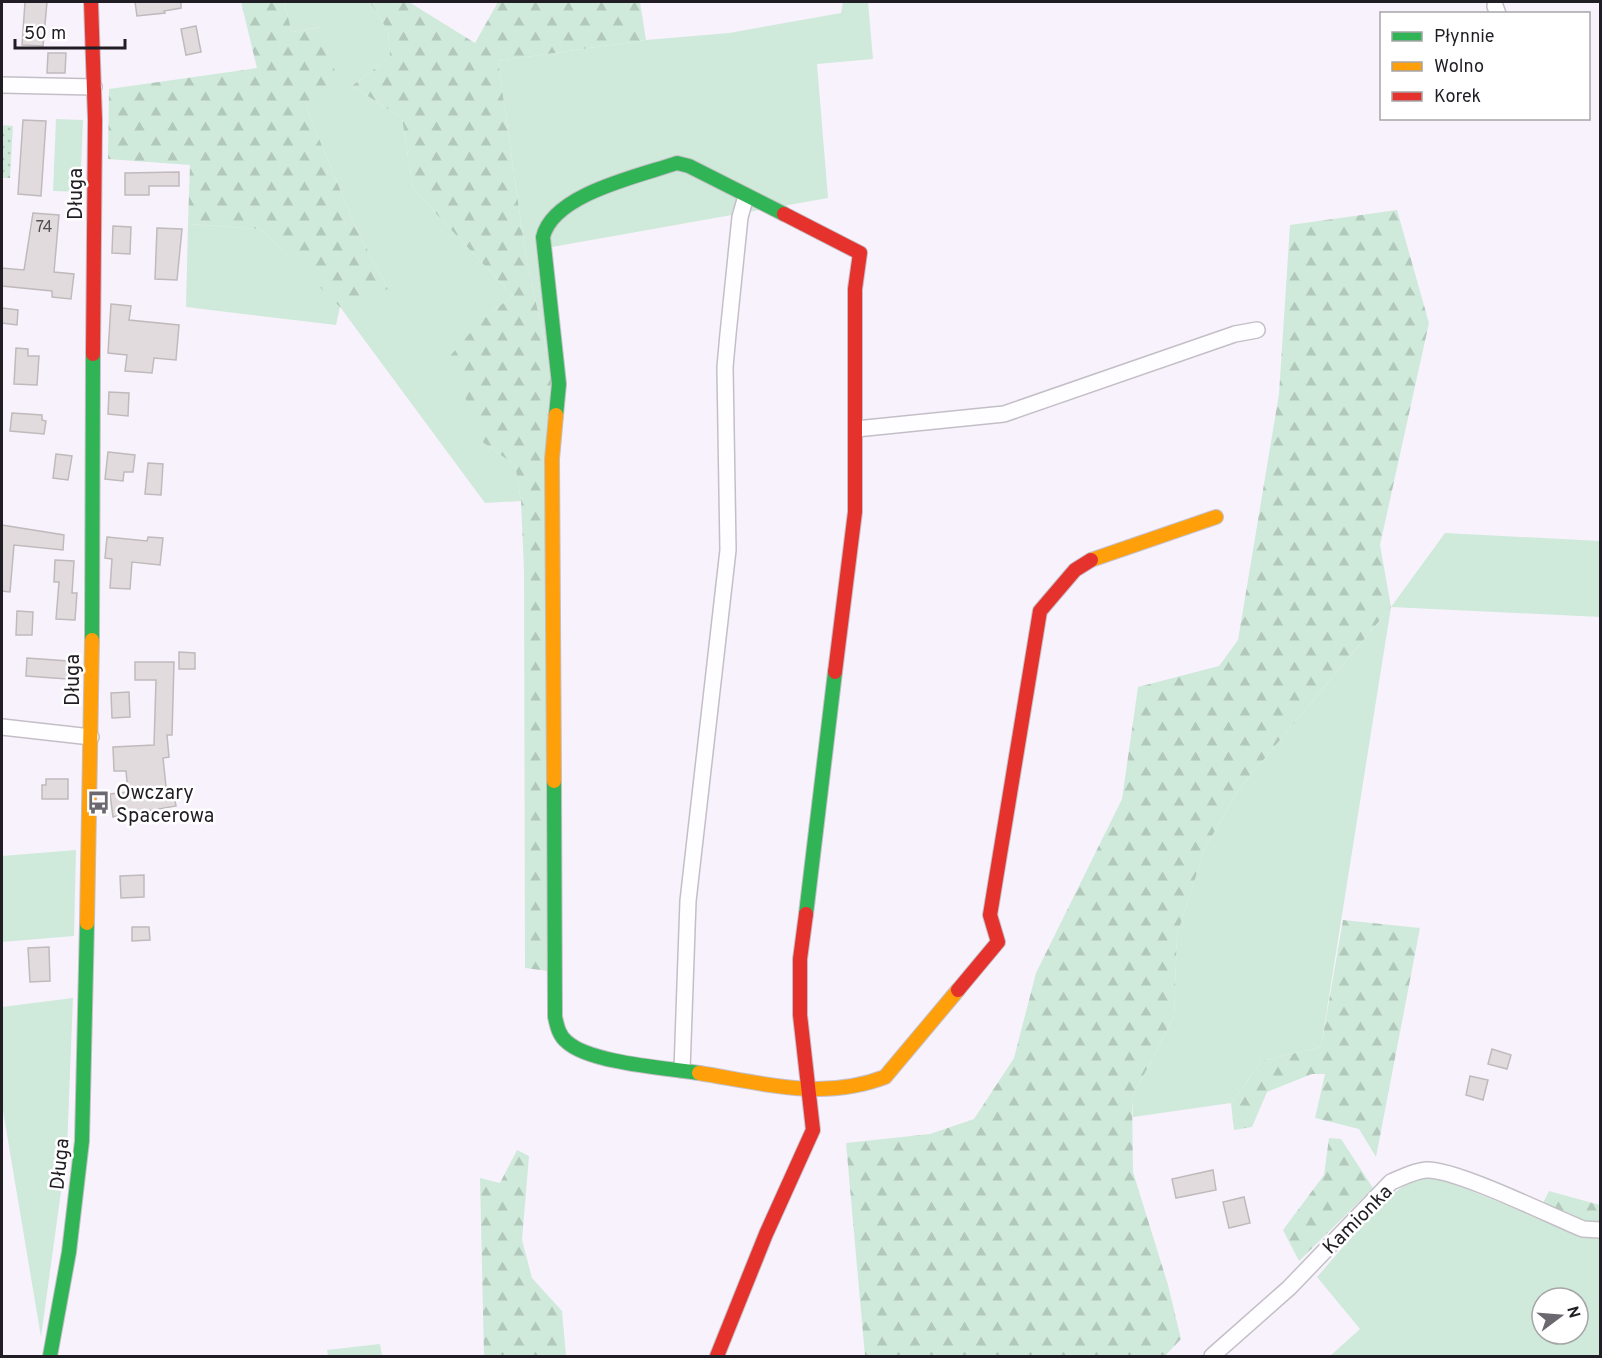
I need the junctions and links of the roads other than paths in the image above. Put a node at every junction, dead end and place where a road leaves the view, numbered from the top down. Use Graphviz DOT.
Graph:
graph roads {
  1 [pos="90,2"];
  2 [pos="2,85"];
  3 [pos="94,87"];
  4 [pos="747,196"];
  5 [pos="1257,330"];
  6 [pos="856,429"];
  7 [pos="1216,517"];
  8 [pos="2,727"];
  9 [pos="91,737"];
  10 [pos="682,1070"];
  11 [pos="810,1091"];
  12 [pos="1600,1230"];
  13 [pos="719,1355"];
  14 [pos="50,1356"];
  15 [pos="1212,1356"];
  1 -- 3 [label="street, Długa"];
  2 -- 3 [label="street"];
  3 -- 9 [label="street, Długa"];
  4 -- 6 [label="street"];
  4 -- 10 [label="street"];
  4 -- 10 [label="street"];
  5 -- 6 [label="street"];
  6 -- 11 [label="street"];
  7 -- 11 [label="street"];
  8 -- 9 [label="street"];
  9 -- 14 [label="street, Długa"];
  10 -- 11 [label="street"];
  11 -- 13 [label="street"];
  12 -- 15 [label="street, Kamionka"];
}
